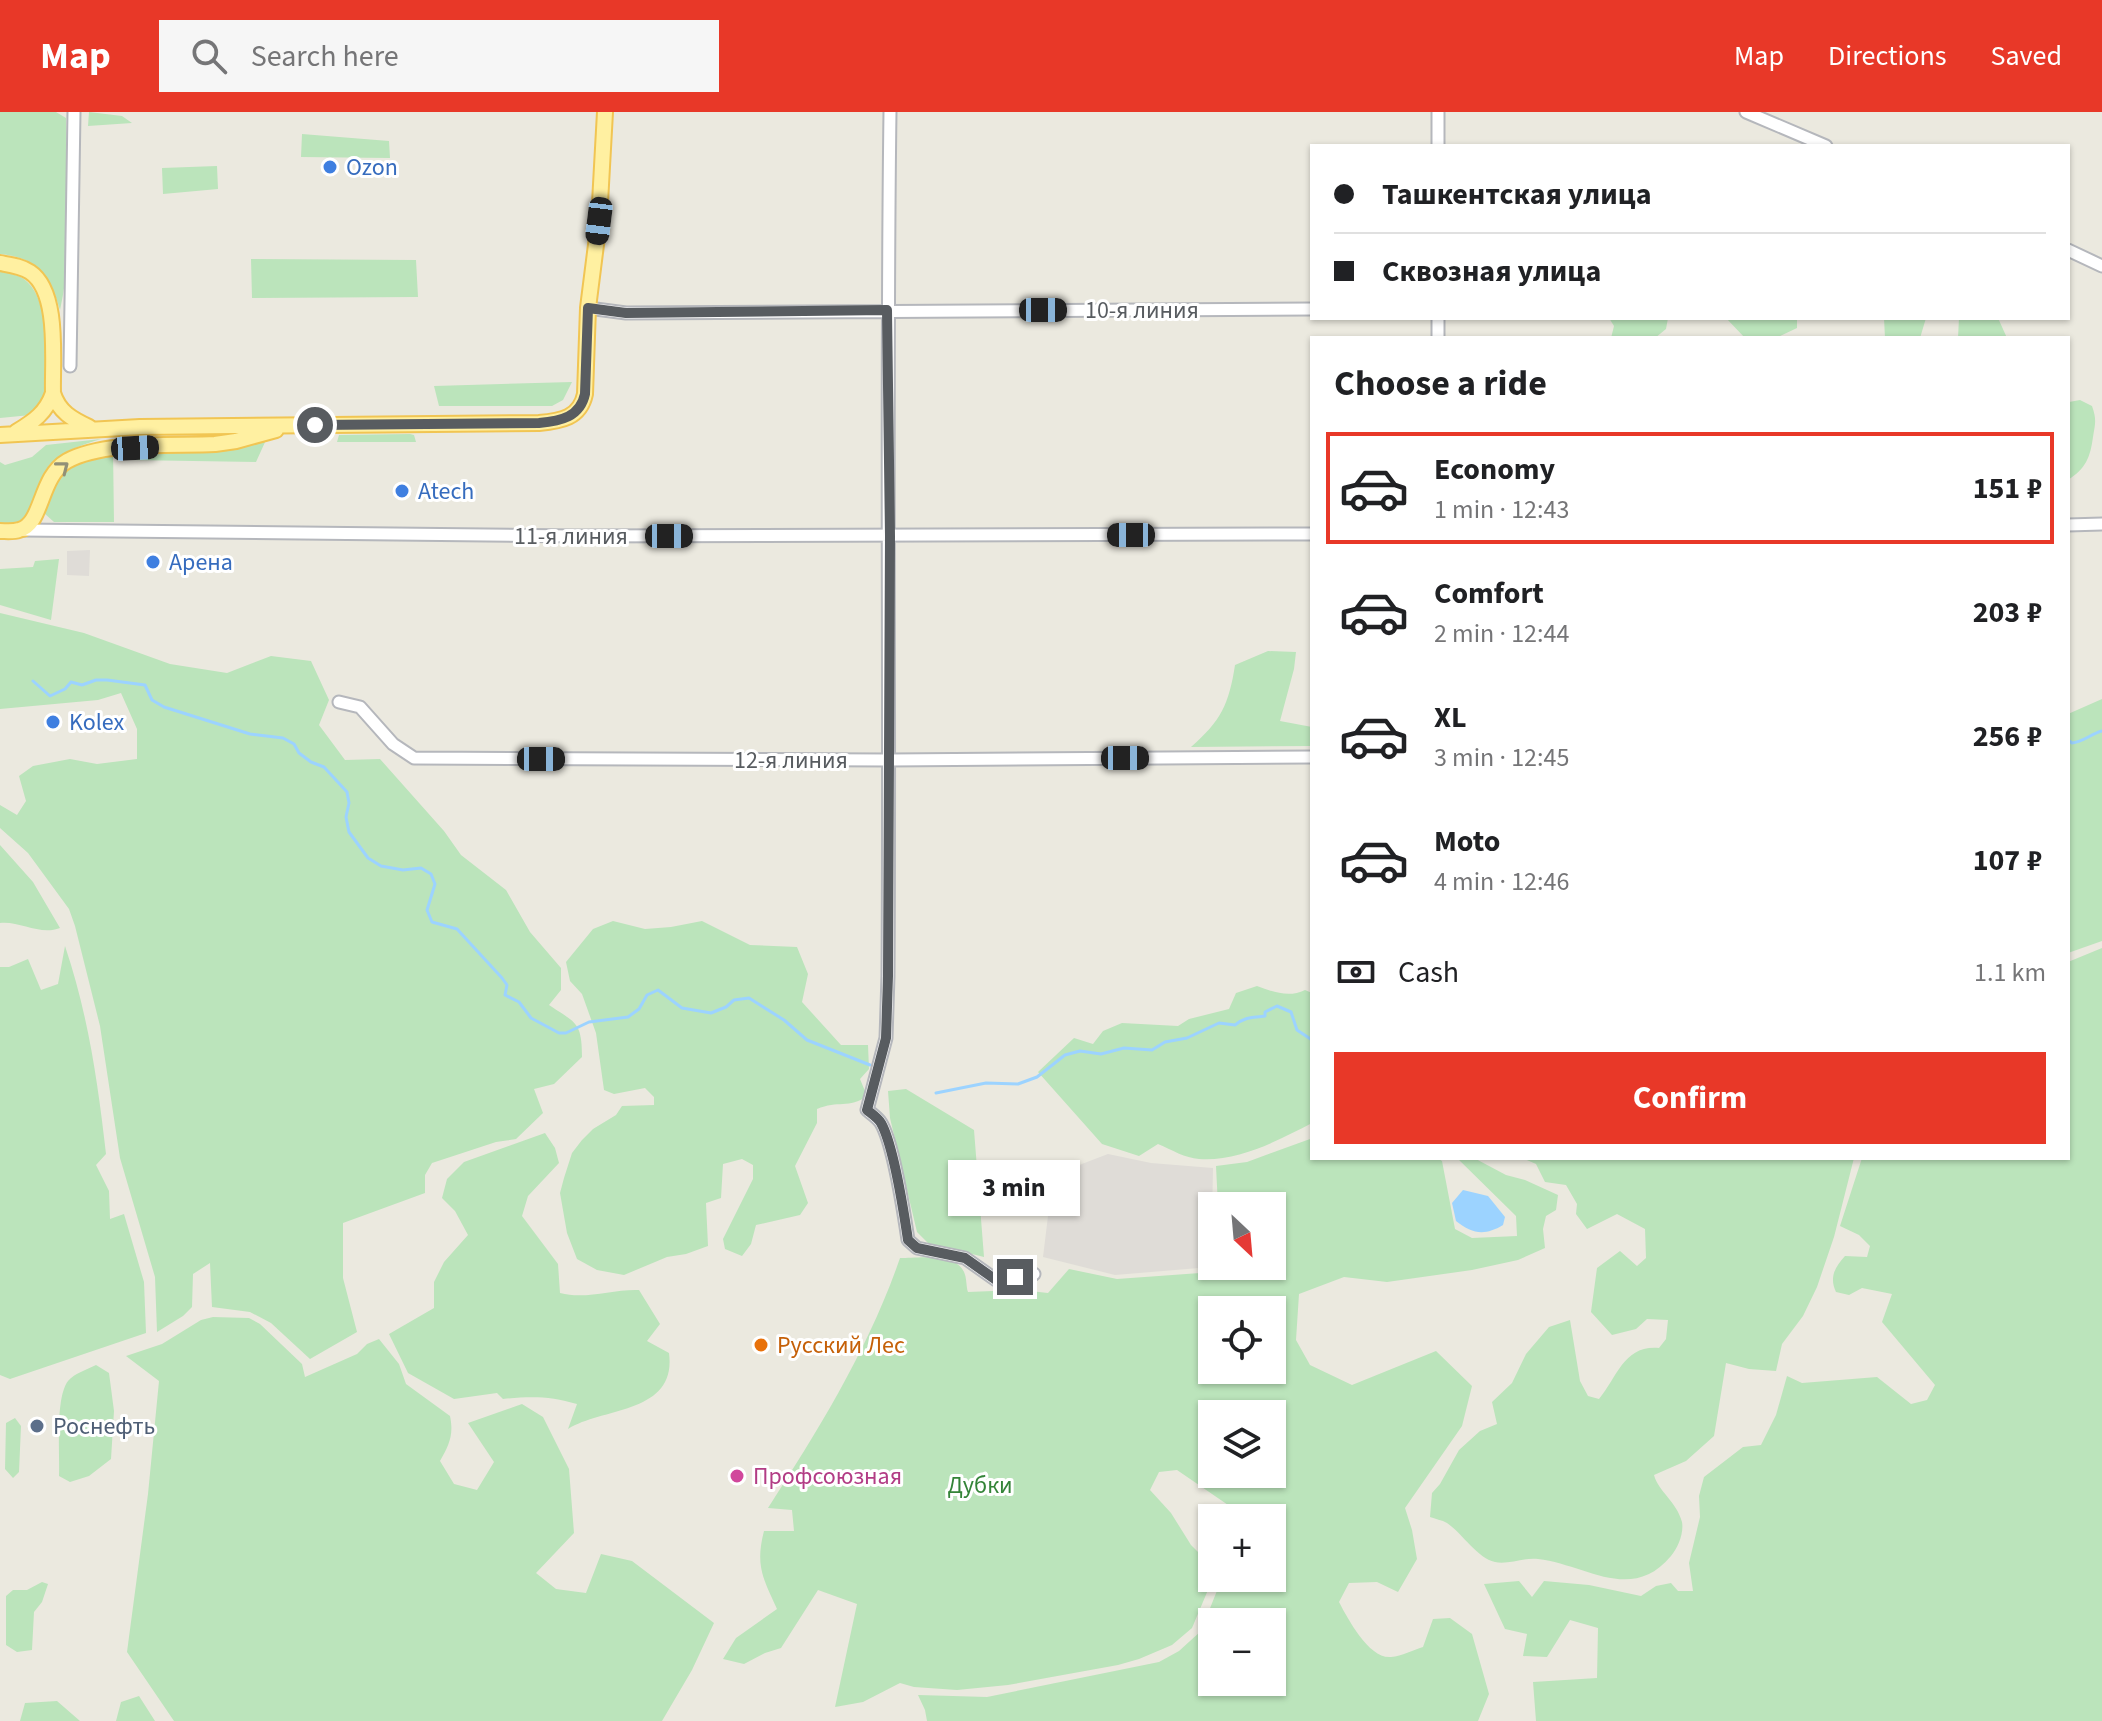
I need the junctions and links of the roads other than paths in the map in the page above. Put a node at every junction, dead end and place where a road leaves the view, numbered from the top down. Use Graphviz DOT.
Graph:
graph roads {
  1 [pos="74,112"];
  2 [pos="605,112"];
  3 [pos="890,112"];
  4 [pos="1438,112"];
  5 [pos="1746,112"];
  6 [pos="1438,144"];
  7 [pos="1821,144"];
  8 [pos="2070,251"];
  9 [pos="0,263"];
  10 [pos="2102,266"];
  11 [pos="588,308"];
  12 [pos="1310,309"];
  13 [pos="887,310"];
  14 [pos="70,366"];
  15 [pos="53,393"];
  16 [pos="287,426"];
  17 [pos="93,428"];
  18 [pos="6,434"];
  19 [pos="2102,524"];
  20 [pos="2070,525"];
  21 [pos="22,530"];
  22 [pos="0,531"];
  23 [pos="1310,534"];
  24 [pos="890,536"];
  25 [pos="339,702"];
  26 [pos="1310,757"];
  27 [pos="890,760"];
  28 [pos="1034,1274"];
  1 -- 14 [label="street"];
  2 -- 11 [label="main road"];
  3 -- 13 [label="street"];
  4 -- 6 [label="street"];
  5 -- 7 [label="street"];
  8 -- 10 [label="street"];
  9 -- 15 [label="main road"];
  11 -- 13 [label="street, 10-я линия"];
  11 -- 16 [label="main road"];
  12 -- 13 [label="street, 10-я линия"];
  13 -- 24 [label="street"];
  15 -- 17 [label="main road"];
  15 -- 18 [label="main road"];
  16 -- 17 [label="main road"];
  21 -- 16 [label="main road, one-way"];
  17 -- 18 [label="main road"];
  19 -- 20 [label="street"];
  21 -- 22 [label="main road"];
  21 -- 24 [label="street, 11-я линия"];
  23 -- 24 [label="street, 11-я линия"];
  24 -- 27 [label="street"];
  25 -- 27 [label="street, 12-я линия"];
  26 -- 27 [label="street, 12-я линия"];
  27 -- 28 [label="street"];
}
